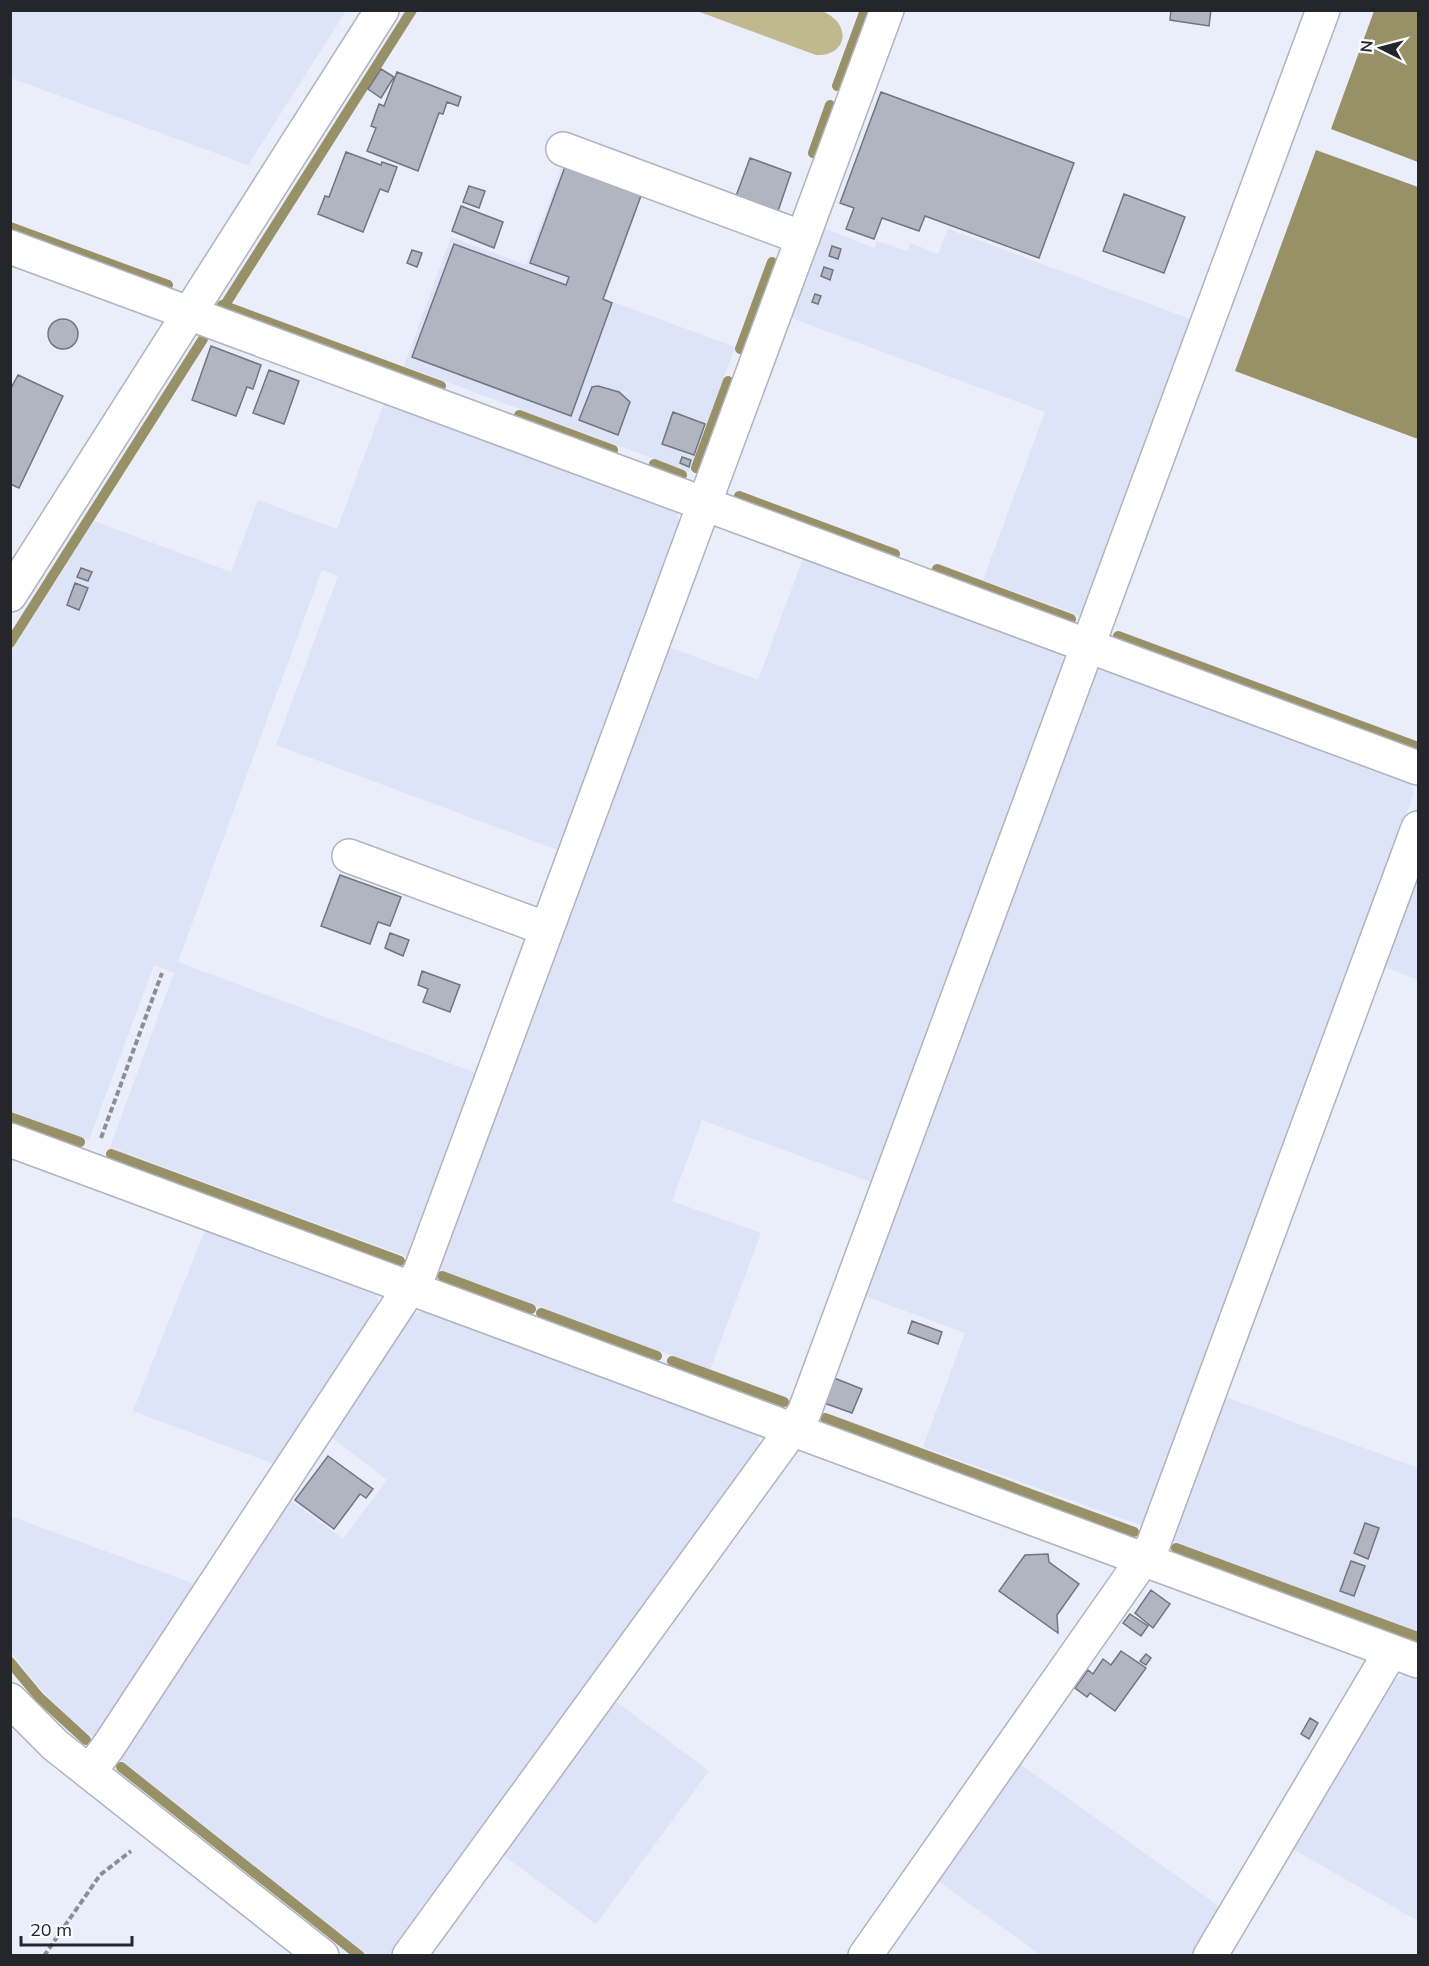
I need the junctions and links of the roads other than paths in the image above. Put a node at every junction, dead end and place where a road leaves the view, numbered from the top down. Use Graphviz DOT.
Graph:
graph roads {
  1 [pos="382,10"];
  2 [pos="887,10"];
  3 [pos="1323,10"];
  4 [pos="563,149"];
  5 [pos="803,237"];
  6 [pos="10,247"];
  7 [pos="190,314"];
  8 [pos="705,504"];
  9 [pos="10,595"];
  10 [pos="1087,646"];
  11 [pos="1419,768"];
  12 [pos="1419,828"];
  13 [pos="349,856"];
  14 [pos="547,929"];
  15 [pos="10,1140"];
  16 [pos="409,1288"];
  17 [pos="792,1429"];
  18 [pos="1143,1559"];
  19 [pos="1405,1656"];
  20 [pos="10,1700"];
  21 [pos="89,1772"];
  22 [pos="322,1956"];
  23 [pos="410,1956"];
  24 [pos="865,1956"];
  25 [pos="1210,1956"];
  1 -- 7 [label="street"];
  2 -- 5 [label="street"];
  3 -- 10 [label="street"];
  4 -- 5 [label="street"];
  5 -- 8 [label="street"];
  6 -- 7 [label="street"];
  7 -- 8 [label="street"];
  7 -- 9 [label="street"];
  8 -- 10 [label="street"];
  8 -- 14 [label="street"];
  10 -- 11 [label="street"];
  10 -- 17 [label="street"];
  12 -- 18 [label="street"];
  13 -- 14 [label="street"];
  14 -- 16 [label="street"];
  15 -- 16 [label="street"];
  16 -- 17 [label="street"];
  16 -- 21 [label="street"];
  17 -- 18 [label="street"];
  17 -- 23 [label="street"];
  18 -- 19 [label="street"];
  18 -- 24 [label="street"];
  19 -- 25 [label="street"];
  20 -- 21 [label="street"];
  21 -- 22 [label="street"];
}
